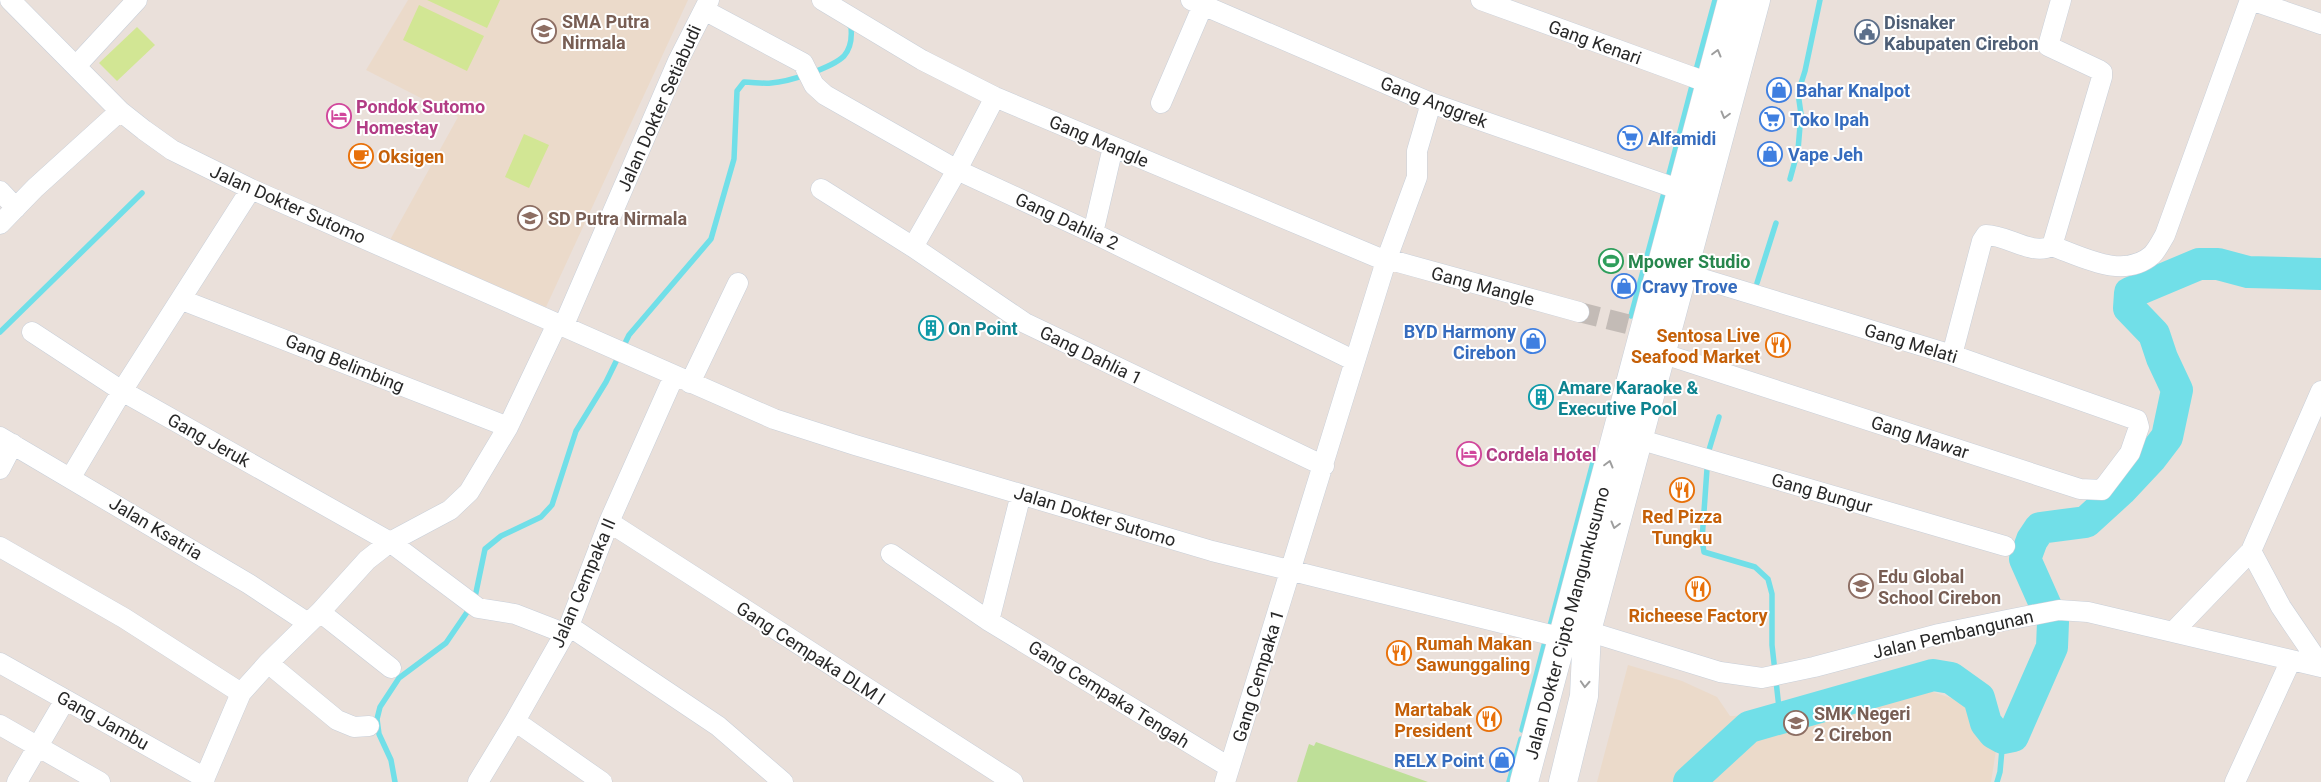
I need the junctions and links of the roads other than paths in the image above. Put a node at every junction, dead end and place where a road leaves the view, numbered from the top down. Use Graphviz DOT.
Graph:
graph roads {
  1 [pos="137,0"];
  2 [pos="822,0"];
  3 [pos="1481,0"];
  4 [pos="1732,0"];
  5 [pos="1756,0"];
  6 [pos="2061,0"];
  7 [pos="2251,0"];
  8 [pos="1197,2"];
  9 [pos="7,4"];
  10 [pos="707,5"];
  11 [pos="2321,24"];
  12 [pos="76,66"];
  13 [pos="1710,83"];
  14 [pos="995,97"];
  15 [pos="1161,104"];
  16 [pos="1431,104"];
  17 [pos="120,111"];
  18 [pos="1113,147"];
  19 [pos="957,170"];
  20 [pos="251,189"];
  21 [pos="821,189"];
  22 [pos="1681,190"];
  23 [pos="0,191"];
  24 [pos="16,208"];
  25 [pos="1685,222"];
  26 [pos="0,224"];
  27 [pos="1093,233"];
  28 [pos="913,246"];
  29 [pos="2052,246"];
  30 [pos="1387,260"];
  31 [pos="1683,273"];
  32 [pos="738,283"];
  33 [pos="182,300"];
  34 [pos="1579,312"];
  35 [pos="560,325"];
  36 [pos="32,332"];
  37 [pos="1661,353"];
  38 [pos="1952,355"];
  39 [pos="1354,361"];
  40 [pos="682,379"];
  41 [pos="122,391"];
  42 [pos="2321,391"];
  43 [pos="2137,420"];
  44 [pos="508,427"];
  45 [pos="1638,439"];
  46 [pos="7,440"];
  47 [pos="1324,466"];
  48 [pos="0,469"];
  49 [pos="71,477"];
  50 [pos="1021,494"];
  51 [pos="609,522"];
  52 [pos="390,542"];
  53 [pos="2006,546"];
  54 [pos="0,547"];
  55 [pos="2251,551"];
  56 [pos="891,554"];
  57 [pos="1291,570"];
  58 [pos="314,618"];
  59 [pos="989,620"];
  60 [pos="567,630"];
  61 [pos="2174,631"];
  62 [pos="1575,634"];
  63 [pos="2291,660"];
  64 [pos="0,663"];
  65 [pos="268,663"];
  66 [pos="2321,667"];
  67 [pos="392,668"];
  68 [pos="242,693"];
  69 [pos="65,700"];
  70 [pos="515,722"];
  71 [pos="0,725"];
  72 [pos="369,726"];
  73 [pos="38,746"];
  74 [pos="1227,775"];
  75 [pos="204,780"];
  76 [pos="17,782"];
  77 [pos="100,782"];
  78 [pos="478,782"];
  79 [pos="602,782"];
  80 [pos="783,782"];
  81 [pos="1013,782"];
  82 [pos="1524,782"];
  83 [pos="1563,782"];
  84 [pos="2235,782"];
  1 -- 12 [label="street"];
  2 -- 14 [label="street, Gang Mangle"];
  3 -- 13 [label="street, Gang Kenari"];
  13 -- 4 [label="main road, Jalan Dokter Cipto Mangunkusumo, one-way"];
  5 -- 25 [label="main road, Jalan Dokter Cipto Mangunkusumo, one-way"];
  6 -- 29 [label="street"];
  7 -- 11 [label="street"];
  7 -- 29 [label="street"];
  8 -- 15 [label="street"];
  8 -- 16 [label="street, Gang Anggrek"];
  9 -- 12 [label="street, Jalan Dokter Sutomo"];
  10 -- 19 [label="street, Gang Dahlia 2"];
  10 -- 35 [label="street, Jalan Dokter Setiabudi"];
  12 -- 17 [label="street, Jalan Dokter Sutomo"];
  13 -- 22 [label="main road, Jalan Dokter Cipto Mangunkusumo"];
  14 -- 18 [label="street, Gang Mangle"];
  14 -- 19 [label="street"];
  16 -- 22 [label="street, Gang Anggrek"];
  16 -- 30 [label="street"];
  17 -- 20 [label="street, Jalan Dokter Sutomo"];
  17 -- 24 [label="street"];
  18 -- 27 [label="street"];
  18 -- 30 [label="street, Gang Mangle"];
  19 -- 27 [label="street, Gang Dahlia 2"];
  19 -- 28 [label="street"];
  20 -- 33 [label="street"];
  20 -- 35 [label="street, Jalan Dokter Sutomo"];
  21 -- 28 [label="street, Gang Dahlia 1"];
  22 -- 25 [label="main road, Jalan Dokter Cipto Mangunkusumo"];
  23 -- 24 [label="street"];
  24 -- 26 [label="street"];
  25 -- 31 [label="main road, Jalan Dokter Cipto Mangunkusumo"];
  62 -- 25 [label="main road, Jalan Dokter Cipto Mangunkusumo, one-way"];
  27 -- 39 [label="street, Gang Dahlia 2"];
  28 -- 47 [label="street, Gang Dahlia 1"];
  29 -- 38 [label="street"];
  30 -- 34 [label="street, Gang Mangle"];
  30 -- 39 [label="street"];
  31 -- 37 [label="main road, Jalan Dokter Cipto Mangunkusumo"];
  31 -- 38 [label="street, Gang Melati"];
  32 -- 40 [label="street, Jalan Cempaka II"];
  33 -- 41 [label="street"];
  33 -- 44 [label="street, Gang Belimbing"];
  35 -- 40 [label="street, Jalan Dokter Sutomo"];
  35 -- 44 [label="street, Jalan Dokter Setiabudi"];
  36 -- 41 [label="street, Gang Jeruk"];
  37 -- 43 [label="street, Gang Mawar"];
  37 -- 45 [label="main road, Jalan Dokter Cipto Mangunkusumo"];
  38 -- 43 [label="street, Gang Melati"];
  39 -- 47 [label="street, Gang Cempaka 1"];
  40 -- 50 [label="street, Jalan Dokter Sutomo"];
  40 -- 51 [label="street, Jalan Cempaka II"];
  41 -- 49 [label="street"];
  41 -- 52 [label="street, Gang Jeruk"];
  42 -- 55 [label="street"];
  44 -- 52 [label="street, Jalan Dokter Setiabudi"];
  45 -- 53 [label="street, Gang Bungur"];
  45 -- 62 [label="main road, Jalan Dokter Cipto Mangunkusumo, one-way"];
  46 -- 48 [label="street"];
  46 -- 49 [label="street, Jalan Ksatria"];
  47 -- 57 [label="street, Gang Cempaka 1"];
  49 -- 58 [label="street, Jalan Ksatria"];
  50 -- 57 [label="street, Jalan Dokter Sutomo"];
  50 -- 59 [label="street"];
  51 -- 60 [label="street, Jalan Cempaka II"];
  51 -- 81 [label="street, Gang Cempaka DLM I"];
  52 -- 58 [label="street, Jalan Dokter Setiabudi"];
  52 -- 60 [label="street, Gang Jeruk"];
  54 -- 68 [label="street"];
  55 -- 61 [label="street"];
  55 -- 66 [label="street"];
  56 -- 59 [label="street, Gang Cempaka Tengah"];
  57 -- 62 [label="street, Jalan Dokter Sutomo"];
  57 -- 74 [label="street, Gang Cempaka 1"];
  58 -- 65 [label="street, Jalan Dokter Setiabudi"];
  58 -- 67 [label="street, Jalan Ksatria"];
  59 -- 74 [label="street, Gang Cempaka Tengah"];
  60 -- 70 [label="street, Jalan Cempaka II"];
  60 -- 80 [label="street"];
  61 -- 62 [label="street, Jalan Pembangunan"];
  61 -- 63 [label="street, Jalan Pembangunan"];
  62 -- 82 [label="main road, Jalan Dokter Cipto Mangunkusumo"];
  62 -- 83 [label="main road, Jalan Dokter Cipto Mangunkusumo, one-way"];
  63 -- 66 [label="street, Jalan Pembangunan"];
  63 -- 84 [label="street"];
  64 -- 69 [label="street, Gang Jambu"];
  65 -- 68 [label="street, Jalan Dokter Setiabudi"];
  65 -- 72 [label="street"];
  68 -- 75 [label="street, Jalan Dokter Setiabudi"];
  69 -- 73 [label="street"];
  69 -- 75 [label="street, Gang Jambu"];
  70 -- 78 [label="street, Jalan Cempaka II"];
  70 -- 79 [label="street"];
  71 -- 73 [label="street"];
  73 -- 76 [label="street"];
  73 -- 77 [label="street"];
}
